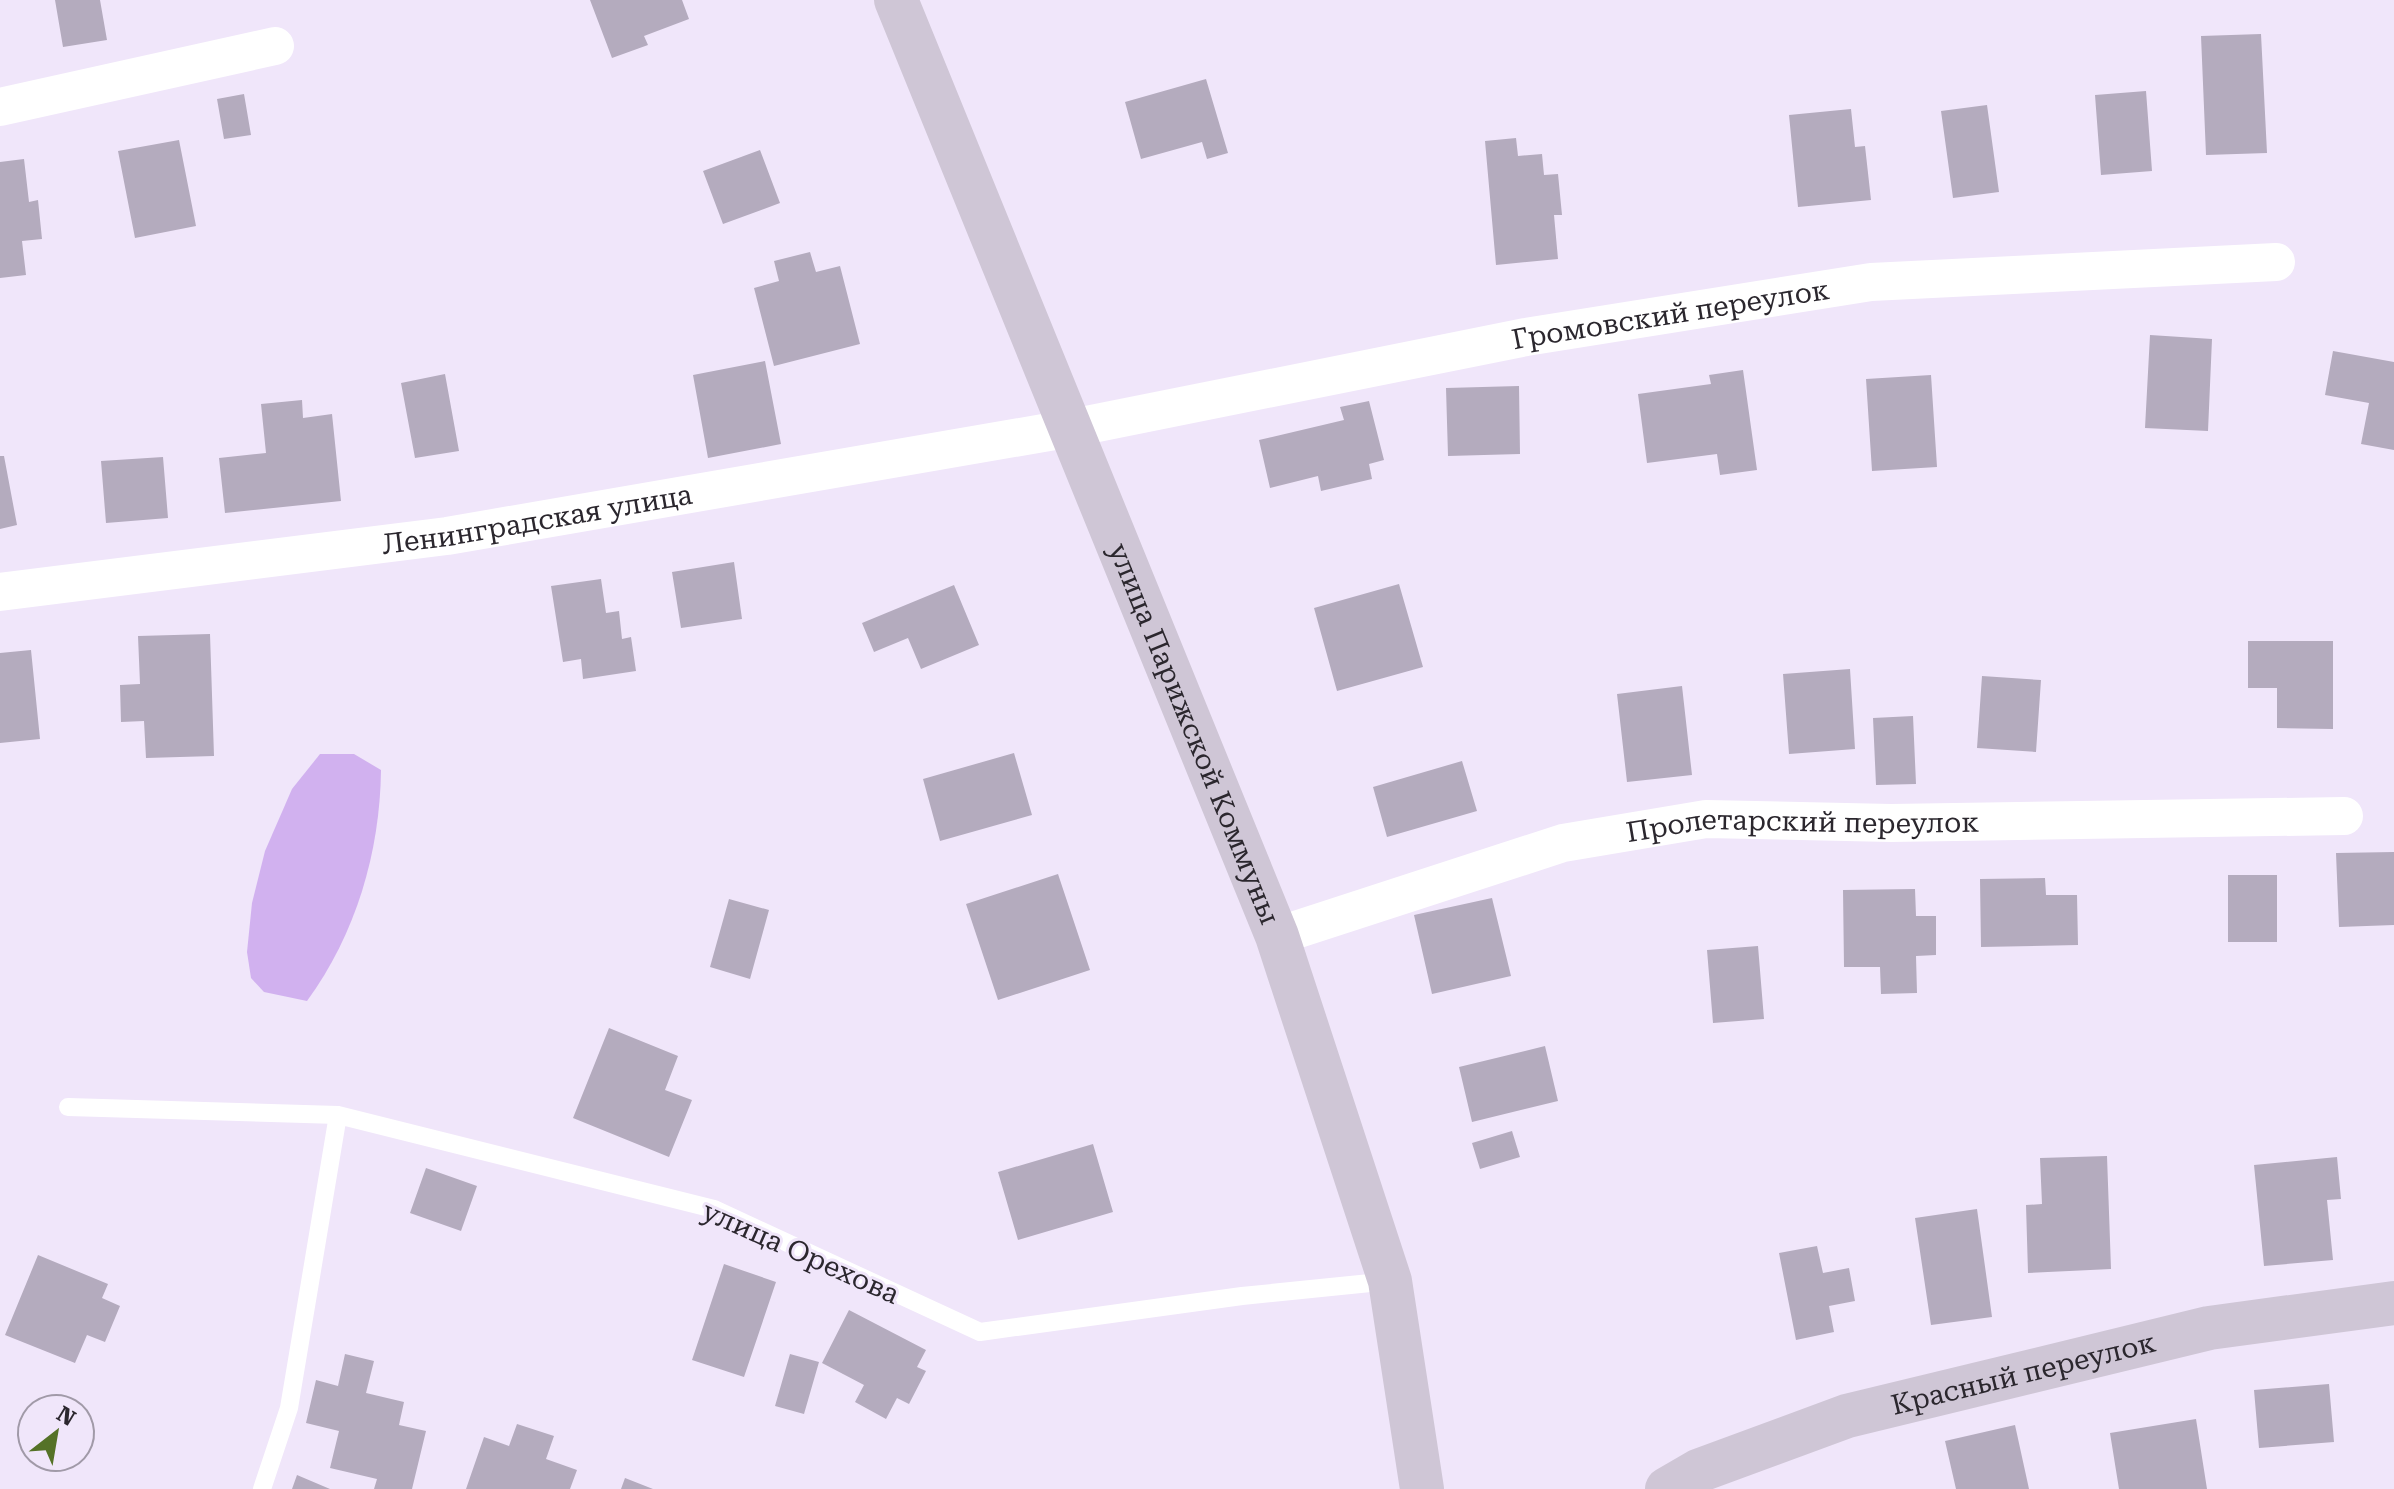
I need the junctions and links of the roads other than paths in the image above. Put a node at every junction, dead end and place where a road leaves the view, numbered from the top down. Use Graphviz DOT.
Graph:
graph roads {
  1 [pos="896,0"];
  2 [pos="275,46"];
  3 [pos="0,107"];
  4 [pos="2276,262"];
  5 [pos="1072,428"];
  6 [pos="0,592"];
  7 [pos="2344,816"];
  8 [pos="1277,936"];
  9 [pos="68,1107"];
  10 [pos="338,1115"];
  11 [pos="1390,1281"];
  12 [pos="2394,1303"];
  13 [pos="262,1489"];
  14 [pos="1422,1489"];
  15 [pos="1667,1489"];
  1 -- 5 [label="street, улица Парижской Коммуны"];
  2 -- 3 [label="street"];
  4 -- 5 [label="street, Громовский переулок"];
  5 -- 6 [label="street, Ленинградская улица"];
  5 -- 8 [label="street, улица Парижской Коммуны"];
  7 -- 8 [label="street, Пролетарский переулок"];
  8 -- 11 [label="street, улица Парижской Коммуны"];
  9 -- 10 [label="lane, улица Орехова"];
  10 -- 11 [label="lane, улица Орехова"];
  10 -- 13 [label="lane"];
  11 -- 14 [label="street, улица Парижской Коммуны"];
  12 -- 15 [label="street, Красный переулок"];
}
